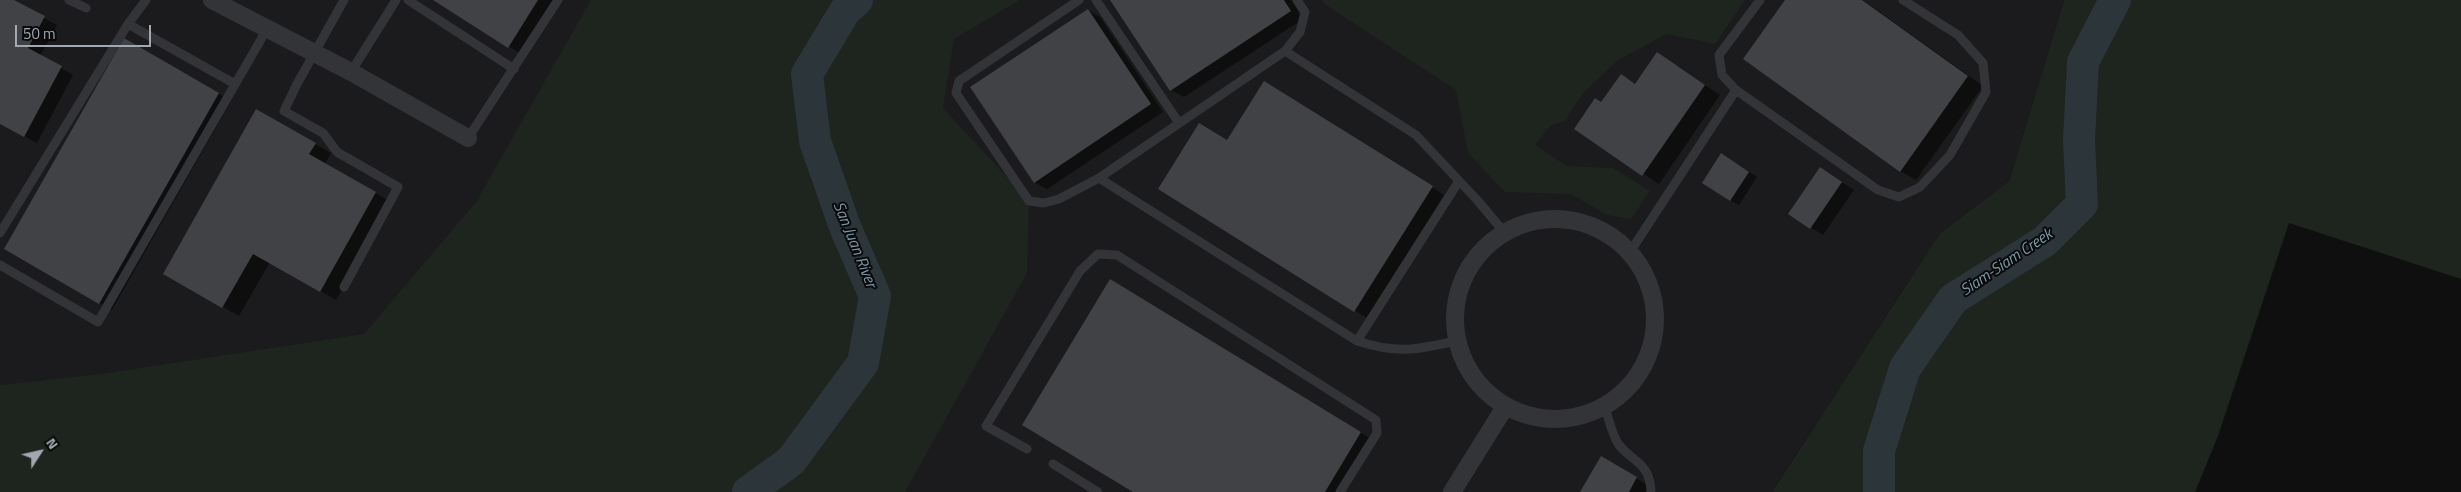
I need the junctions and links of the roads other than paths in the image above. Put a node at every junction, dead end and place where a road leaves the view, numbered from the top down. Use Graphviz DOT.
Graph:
graph roads {
  1 [pos="69,0"];
  2 [pos="146,0"];
  3 [pos="212,0"];
  4 [pos="344,0"];
  5 [pos="396,0"];
  6 [pos="408,0"];
  7 [pos="558,0"];
  8 [pos="1079,0"];
  9 [pos="1096,0"];
  10 [pos="1297,0"];
  11 [pos="1760,0"];
  12 [pos="1903,0"];
  13 [pos="86,8"];
  14 [pos="128,24"];
  15 [pos="267,29"];
  16 [pos="1285,51"];
  17 [pos="314,54"];
  18 [pos="514,69"];
  19 [pos="351,72"];
  20 [pos="235,84"];
  21 [pos="1736,90"];
  22 [pos="1179,123"];
  23 [pos="468,138"];
  24 [pos="1100,178"];
  25 [pos="1459,181"];
  26 [pos="1504,232"];
  27 [pos="0,233"];
  28 [pos="1630,252"];
  29 [pos="0,265"];
  30 [pos="344,287"];
  31 [pos="1357,341"];
  32 [pos="1456,341"];
  33 [pos="1505,407"];
  34 [pos="1605,408"];
  35 [pos="1027,449"];
  36 [pos="1053,464"];
  37 [pos="1098,492"];
  38 [pos="1340,492"];
  39 [pos="1452,492"];
  40 [pos="1650,492"];
  1 -- 13 [label="lane"];
  2 -- 14 [label="lane"];
  3 -- 15 [label="street"];
  4 -- 17 [label="lane"];
  5 -- 19 [label="lane"];
  6 -- 18 [label="lane"];
  7 -- 18 [label="lane"];
  8 -- 24 [label="lane"];
  9 -- 22 [label="lane"];
  10 -- 16 [label="lane"];
  11 -- 21 [label="lane"];
  12 -- 21 [label="lane"];
  14 -- 20 [label="lane"];
  14 -- 27 [label="lane"];
  15 -- 17 [label="street"];
  15 -- 20 [label="lane"];
  16 -- 22 [label="lane"];
  16 -- 25 [label="lane"];
  17 -- 19 [label="street"];
  17 -- 30 [label="lane"];
  18 -- 23 [label="lane"];
  19 -- 23 [label="street"];
  20 -- 29 [label="lane"];
  21 -- 28 [label="lane"];
  22 -- 24 [label="lane"];
  24 -- 31 [label="lane"];
  25 -- 26 [label="lane"];
  25 -- 31 [label="lane"];
  26 -- 28 [label="street"];
  26 -- 32 [label="street"];
  28 -- 34 [label="street"];
  31 -- 32 [label="lane"];
  32 -- 33 [label="street"];
  33 -- 34 [label="street"];
  33 -- 39 [label="street"];
  34 -- 40 [label="lane"];
  35 -- 38 [label="lane"];
  36 -- 37 [label="lane"];
}
